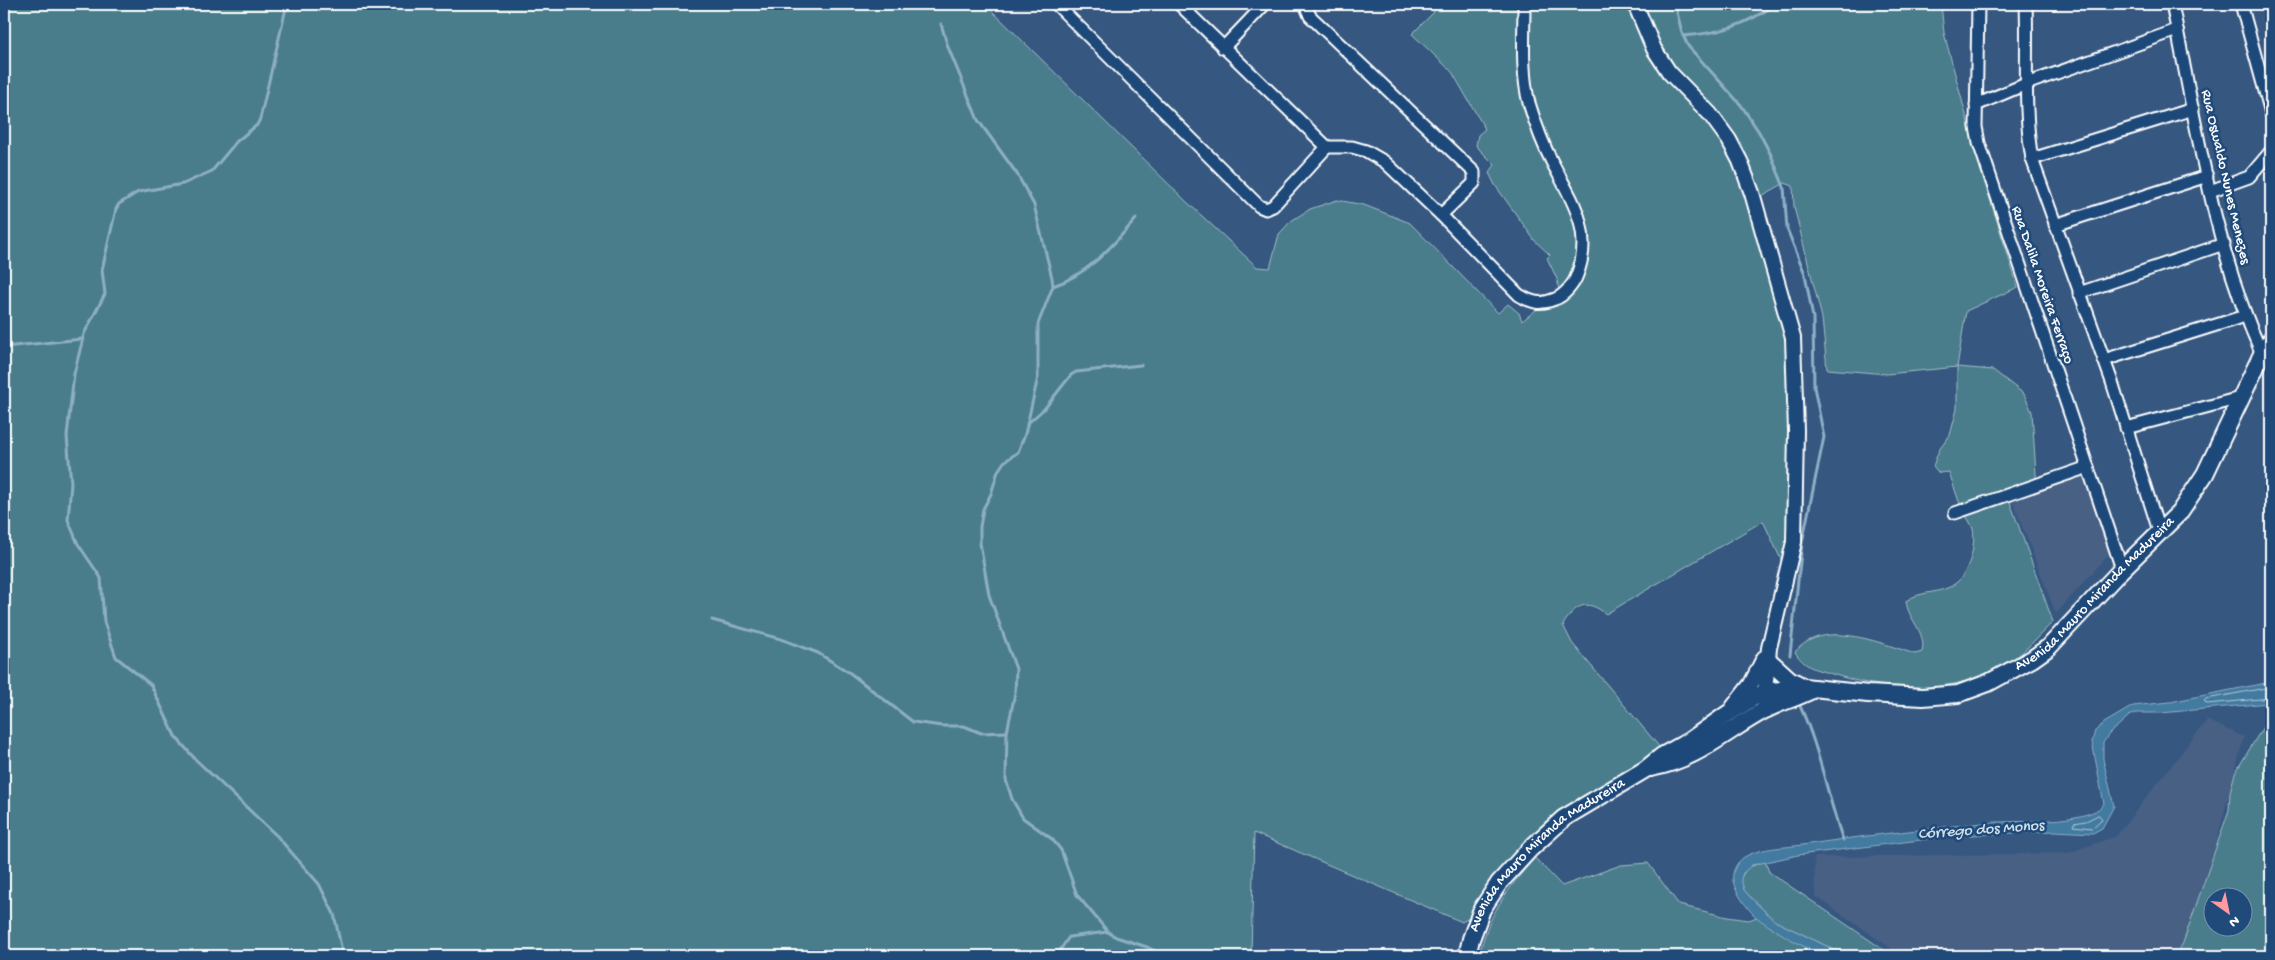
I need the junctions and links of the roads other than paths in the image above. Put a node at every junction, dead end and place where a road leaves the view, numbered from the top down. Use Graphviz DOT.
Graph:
graph roads {
  1 [pos="1056,4"];
  2 [pos="1179,4"];
  3 [pos="1265,4"];
  4 [pos="1305,4"];
  5 [pos="1524,4"];
  6 [pos="1635,4"];
  7 [pos="1978,4"];
  8 [pos="2172,4"];
  9 [pos="2241,4"];
  10 [pos="2030,5"];
  11 [pos="2177,30"];
  12 [pos="1223,48"];
  13 [pos="2026,84"];
  14 [pos="1976,105"];
  15 [pos="2193,109"];
  16 [pos="2271,113"];
  17 [pos="1327,147"];
  18 [pos="2271,151"];
  19 [pos="2032,159"];
  20 [pos="2207,176"];
  21 [pos="2210,191"];
  22 [pos="1441,215"];
  23 [pos="2056,225"];
  24 [pos="2224,244"];
  25 [pos="2079,293"];
  26 [pos="2245,316"];
  27 [pos="2271,340"];
  28 [pos="2262,354"];
  29 [pos="2104,360"];
  30 [pos="2240,398"];
  31 [pos="2126,428"];
  32 [pos="2088,467"];
  33 [pos="1955,512"];
  34 [pos="2160,534"];
  35 [pos="2122,569"];
  36 [pos="1768,654"];
  37 [pos="1810,687"];
  38 [pos="1764,694"];
  39 [pos="1763,711"];
  40 [pos="1728,713"];
  41 [pos="1646,769"];
  42 [pos="1467,956"];
  1 -- 17 [label="street"];
  2 -- 12 [label="street"];
  3 -- 12 [label="street"];
  4 -- 22 [label="street"];
  5 -- 22 [label="street"];
  6 -- 36 [label="street"];
  7 -- 14 [label="street, Rua Dalila Moreira Ferraço"];
  8 -- 11 [label="street, Rua Oswaldo Nunes Menezes"];
  9 -- 16 [label="street"];
  10 -- 13 [label="street, Rua Dalila Moreira Ferraço"];
  11 -- 13 [label="street"];
  11 -- 15 [label="street, Rua Oswaldo Nunes Menezes"];
  12 -- 17 [label="street"];
  13 -- 14 [label="street"];
  13 -- 19 [label="street, Rua Dalila Moreira Ferraço"];
  14 -- 32 [label="street, Rua Dalila Moreira Ferraço"];
  15 -- 19 [label="street"];
  15 -- 20 [label="street, Rua Oswaldo Nunes Menezes"];
  17 -- 22 [label="street"];
  18 -- 21 [label="street"];
  19 -- 23 [label="street, Rua Dalila Moreira Ferraço"];
  20 -- 21 [label="street, Rua Oswaldo Nunes Menezes"];
  20 -- 23 [label="street"];
  21 -- 24 [label="street, Rua Oswaldo Nunes Menezes"];
  23 -- 25 [label="street, Rua Dalila Moreira Ferraço"];
  24 -- 25 [label="street"];
  24 -- 26 [label="street, Rua Oswaldo Nunes Menezes"];
  25 -- 29 [label="street, Rua Dalila Moreira Ferraço"];
  26 -- 28 [label="street, Rua Oswaldo Nunes Menezes"];
  26 -- 29 [label="street"];
  27 -- 28 [label="main road, Avenida Mauro Miranda Madureira"];
  28 -- 30 [label="main road, Avenida Mauro Miranda Madureira"];
  29 -- 31 [label="street, Rua Dalila Moreira Ferraço"];
  30 -- 31 [label="street"];
  30 -- 34 [label="main road, Avenida Mauro Miranda Madureira"];
  31 -- 34 [label="street, Rua Dalila Moreira Ferraço"];
  32 -- 33 [label="street"];
  32 -- 35 [label="street, Rua Dalila Moreira Ferraço"];
  34 -- 35 [label="main road, Avenida Mauro Miranda Madureira"];
  35 -- 37 [label="main road, Avenida Mauro Miranda Madureira"];
  36 -- 37 [label="main road"];
  36 -- 38 [label="street"];
  36 -- 40 [label="street"];
  37 -- 38 [label="main road, Avenida Mauro Miranda Madureira"];
  37 -- 39 [label="main road, Avenida Mauro Miranda Madureira"];
  38 -- 39 [label="street"];
  38 -- 40 [label="main road, Avenida Mauro Miranda Madureira"];
  39 -- 41 [label="main road, Avenida Mauro Miranda Madureira"];
  40 -- 41 [label="main road, Avenida Mauro Miranda Madureira"];
  41 -- 42 [label="main road, Avenida Mauro Miranda Madureira"];
}
